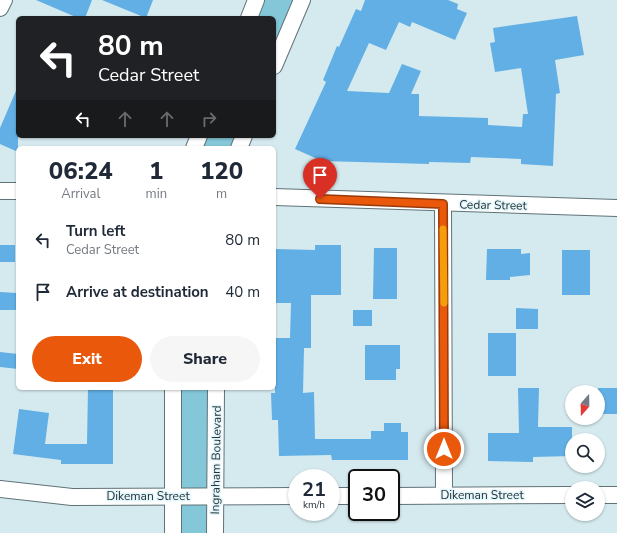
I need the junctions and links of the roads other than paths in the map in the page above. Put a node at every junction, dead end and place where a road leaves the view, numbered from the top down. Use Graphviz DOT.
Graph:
graph roads {
  1 [pos="4,0"];
  2 [pos="256,0"];
  3 [pos="302,0"];
  4 [pos="0,8"];
  5 [pos="250,16"];
  6 [pos="276,61"];
  7 [pos="0,190"];
  8 [pos="16,191"];
  9 [pos="276,198"];
  10 [pos="443,204"];
  11 [pos="617,208"];
  12 [pos="173,390"];
  13 [pos="216,390"];
  14 [pos="0,489"];
  15 [pos="444,495"];
  16 [pos="565,495"];
  17 [pos="605,495"];
  18 [pos="617,495"];
  19 [pos="172,496"];
  20 [pos="215,496"];
  21 [pos="288,496"];
  22 [pos="400,496"];
  23 [pos="173,533"];
  24 [pos="215,533"];
  1 -- 4 [label="street"];
  2 -- 5 [label="street"];
  3 -- 6 [label="street"];
  7 -- 8 [label="street"];
  9 -- 10 [label="street, Cedar Street"];
  10 -- 11 [label="street, Cedar Street"];
  10 -- 15 [label="street"];
  12 -- 19 [label="street"];
  13 -- 20 [label="street, Ingraham Boulevard"];
  14 -- 19 [label="street, Dikeman Street"];
  15 -- 16 [label="street, Dikeman Street"];
  15 -- 22 [label="street, Dikeman Street"];
  17 -- 18 [label="street"];
  19 -- 20 [label="street, Dikeman Street"];
  19 -- 23 [label="street"];
  20 -- 21 [label="street, Dikeman Street"];
  20 -- 24 [label="street, Ingraham Boulevard"];
}
